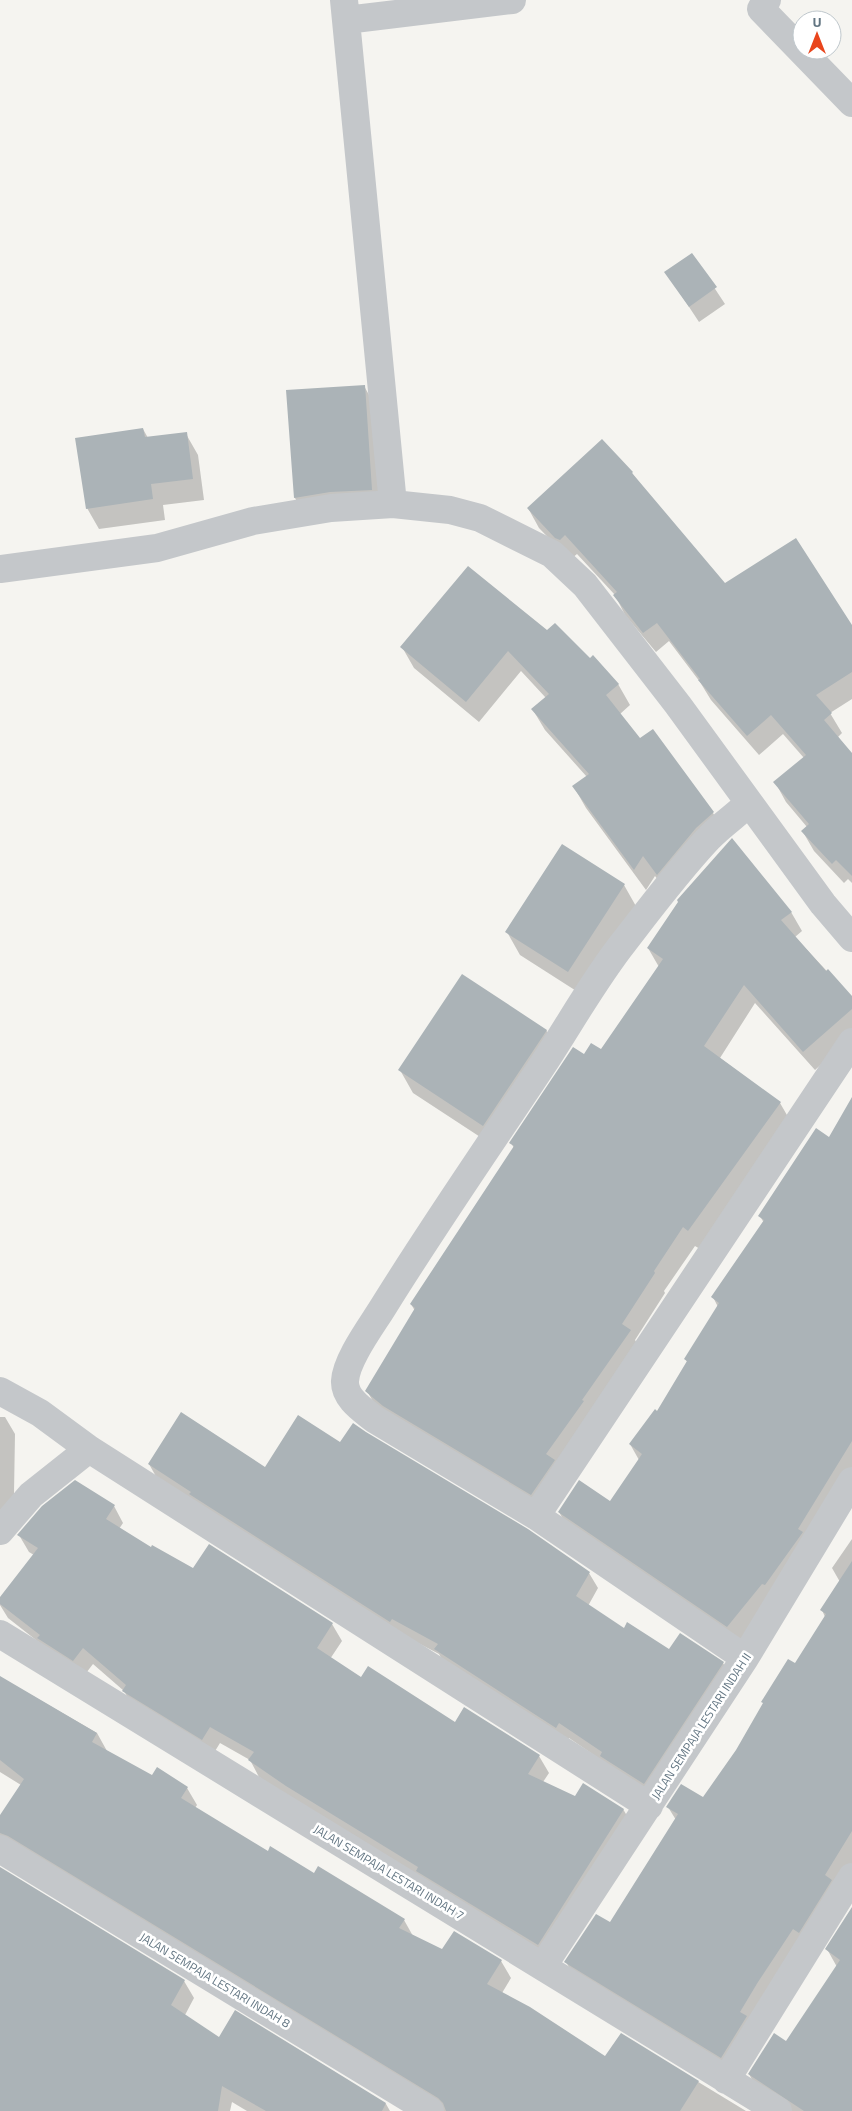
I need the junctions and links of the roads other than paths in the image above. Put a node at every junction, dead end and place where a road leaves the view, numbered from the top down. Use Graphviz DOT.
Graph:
graph roads {
  1 [pos="512,0"];
  2 [pos="767,0"];
  3 [pos="345,10"];
  4 [pos="852,103"];
  5 [pos="393,504"];
  6 [pos="0,570"];
  7 [pos="748,804"];
  8 [pos="852,938"];
  9 [pos="852,1042"];
  10 [pos="0,1391"];
  11 [pos="89,1448"];
  12 [pos="852,1481"];
  13 [pos="536,1516"];
  14 [pos="0,1531"];
  15 [pos="0,1634"];
  16 [pos="745,1658"];
  17 [pos="649,1806"];
  18 [pos="0,1849"];
  19 [pos="852,1877"];
  20 [pos="543,1966"];
  21 [pos="726,2080"];
  22 [pos="430,2111"];
  23 [pos="778,2111"];
  1 -- 3 [label="street"];
  2 -- 4 [label="street"];
  3 -- 5 [label="street"];
  5 -- 6 [label="street"];
  5 -- 7 [label="street"];
  7 -- 8 [label="street"];
  7 -- 13 [label="street"];
  9 -- 13 [label="street"];
  10 -- 11 [label="street"];
  11 -- 14 [label="street"];
  11 -- 17 [label="street"];
  12 -- 16 [label="street, JALAN SEMPAJA LESTARI INDAH II"];
  13 -- 16 [label="street"];
  15 -- 20 [label="street, JALAN SEMPAJA LESTARI INDAH 7"];
  16 -- 17 [label="street, JALAN SEMPAJA LESTARI INDAH II"];
  17 -- 20 [label="street, JALAN SEMPAJA LESTARI INDAH II"];
  18 -- 22 [label="street, JALAN SEMPAJA LESTARI INDAH 8"];
  19 -- 21 [label="street"];
  20 -- 21 [label="street, JALAN SEMPAJA LESTARI INDAH 7"];
  21 -- 23 [label="street, JALAN SEMPAJA LESTARI INDAH 7"];
}
